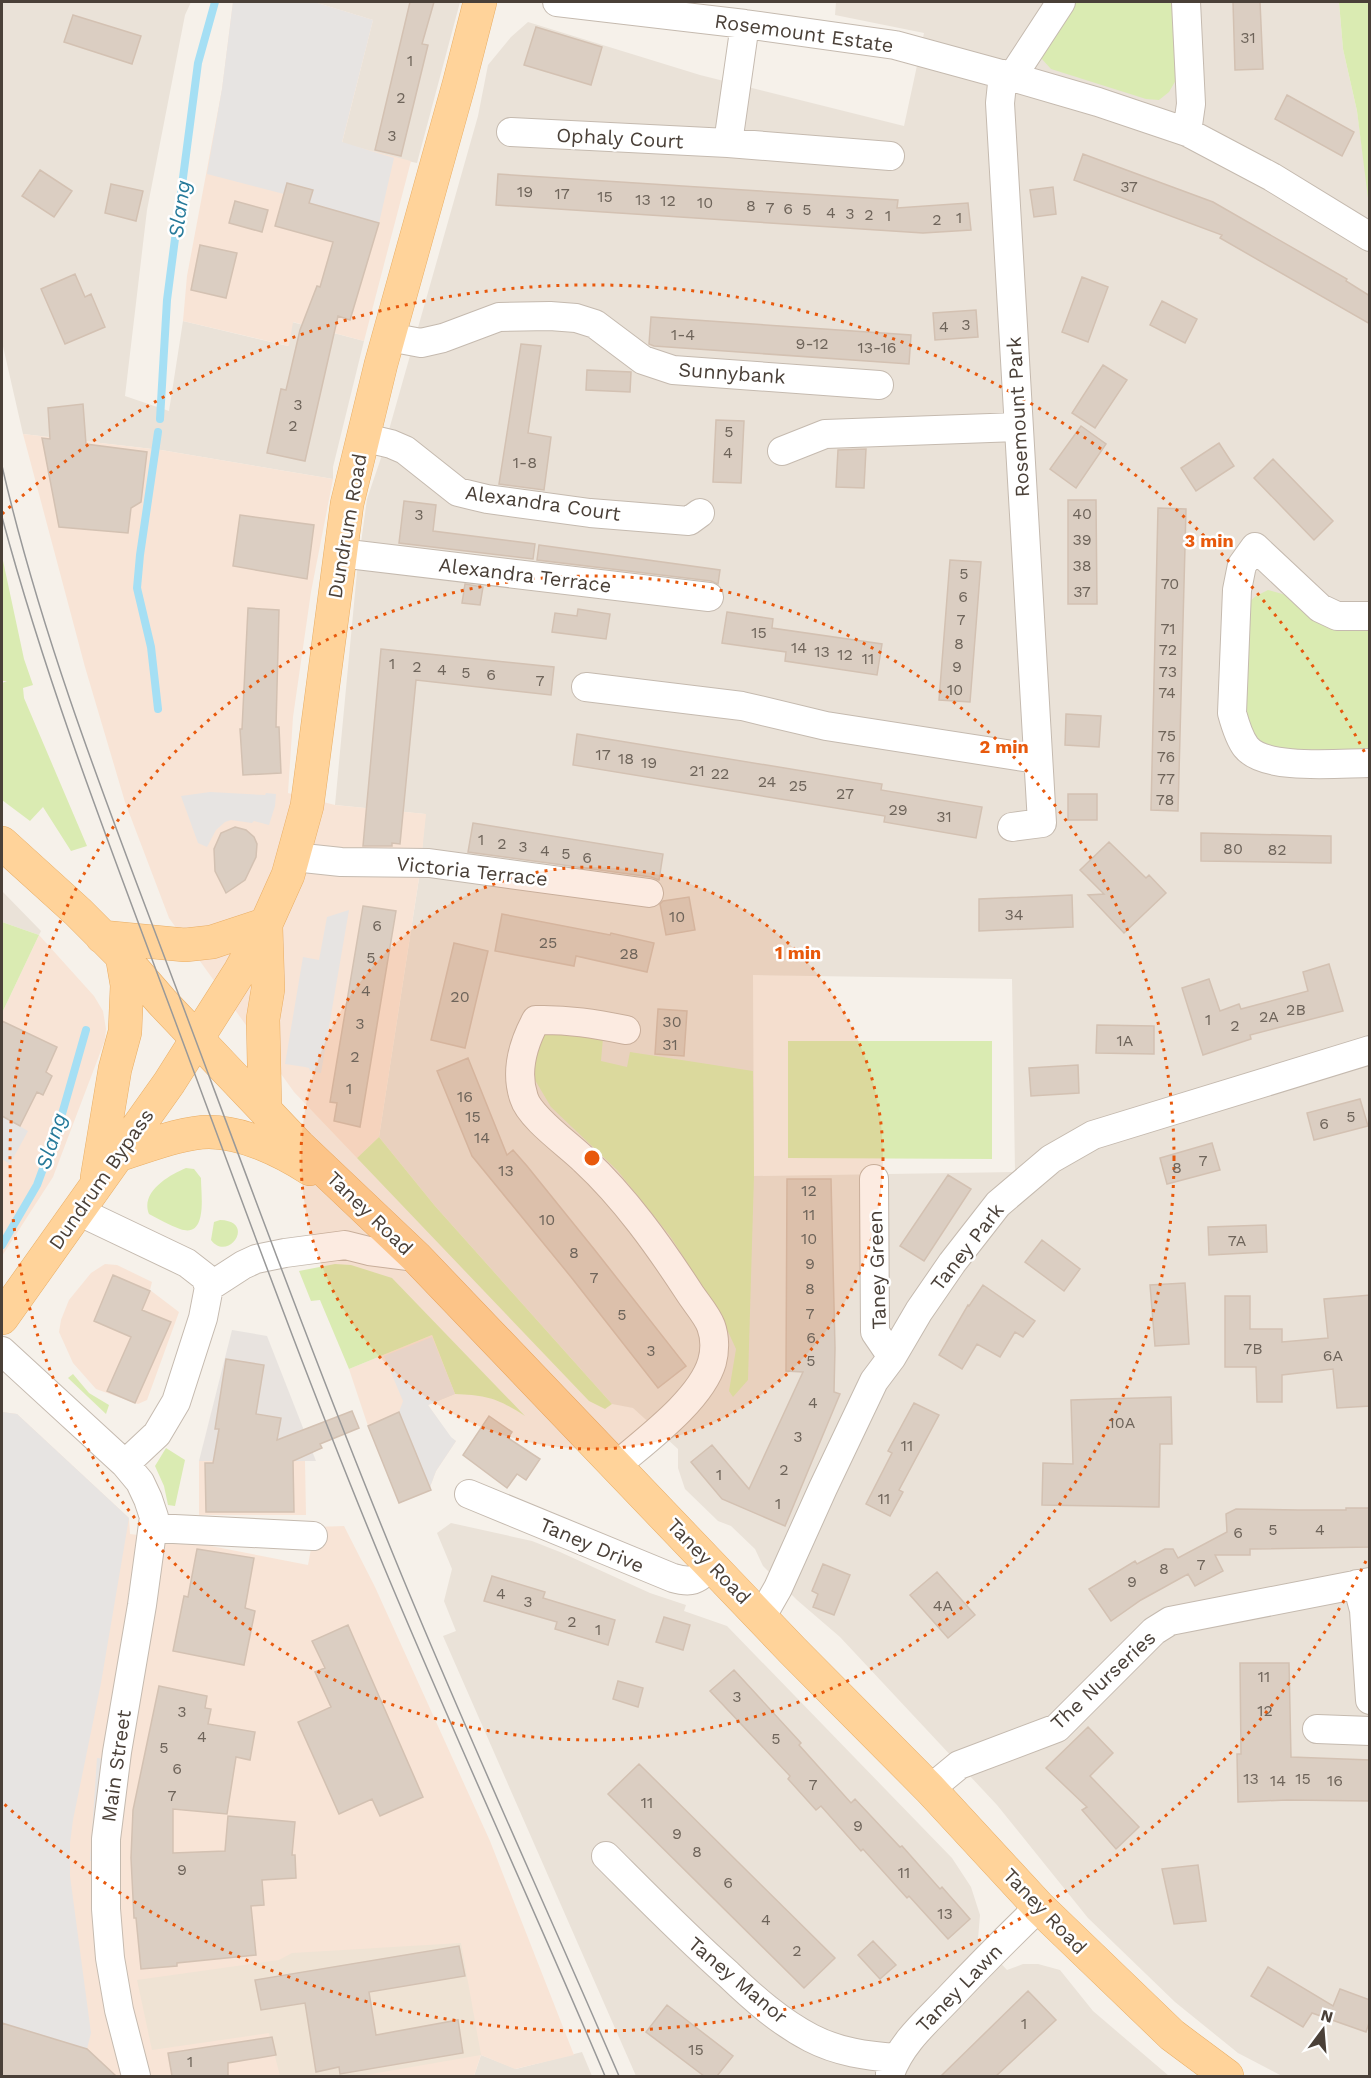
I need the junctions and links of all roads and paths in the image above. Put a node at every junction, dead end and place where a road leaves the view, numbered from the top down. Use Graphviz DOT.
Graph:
graph roads {
  1 [pos="480,2"];
  2 [pos="557,2"];
  3 [pos="1061,2"];
  4 [pos="1186,2"];
  5 [pos="602,5"];
  6 [pos="746,24"];
  7 [pos="1008,75"];
  8 [pos="511,132"];
  9 [pos="1187,132"];
  10 [pos="728,143"];
  11 [pos="890,156"];
  12 [pos="1370,237"];
  13 [pos="389,337"];
  14 [pos="879,385"];
  15 [pos="1018,427"];
  16 [pos="363,437"];
  17 [pos="782,451"];
  18 [pos="700,513"];
  19 [pos="340,553"];
  20 [pos="709,597"];
  21 [pos="1370,616"];
  22 [pos="586,687"];
  23 [pos="1037,759"];
  24 [pos="1370,763"];
  25 [pos="1012,827"];
  26 [pos="2,843"];
  27 [pos="294,857"];
  28 [pos="649,893"];
  29 [pos="266,924"];
  30 [pos="112,946"];
  31 [pos="626,1030"];
  32 [pos="196,1038"];
  33 [pos="1370,1050"];
  34 [pos="265,1110"];
  35 [pos="118,1155"];
  36 [pos="874,1179"];
  37 [pos="348,1192"];
  38 [pos="87,1198"];
  39 [pos="416,1257"];
  40 [pos="209,1287"];
  41 [pos="2,1318"];
  42 [pos="2,1351"];
  43 [pos="892,1357"];
  44 [pos="125,1464"];
  45 [pos="617,1465"];
  46 [pos="469,1494"];
  47 [pos="154,1528"];
  48 [pos="314,1536"];
  49 [pos="713,1566"];
  50 [pos="1364,1583"];
  51 [pos="762,1616"];
  52 [pos="1370,1700"];
  53 [pos="1317,1729"];
  54 [pos="1370,1731"];
  55 [pos="930,1789"];
  56 [pos="606,1856"];
  57 [pos="1039,1907"];
  58 [pos="892,2067"];
  59 [pos="136,2076"];
  60 [pos="1227,2076"];
  1 -- 13 [label="main road, Dundrum Road"];
  2 -- 5 [label="street, Rosemount Estate"];
  3 -- 7 [label="street"];
  4 -- 9 [label="street"];
  5 -- 6 [label="street, Rosemount Estate"];
  6 -- 7 [label="street, Rosemount Estate"];
  6 -- 10 [label="street"];
  7 -- 9 [label="street, Rosemount Estate"];
  7 -- 15 [label="street, Rosemount Park"];
  8 -- 10 [label="street, Ophaly Court"];
  9 -- 12 [label="street, Rosemount Estate"];
  10 -- 11 [label="street, Ophaly Court"];
  13 -- 14 [label="street, Sunnybank"];
  13 -- 16 [label="main road, Dundrum Road"];
  15 -- 17 [label="street"];
  15 -- 23 [label="street, Rosemount Park"];
  16 -- 18 [label="street, Alexandra Court"];
  16 -- 19 [label="main road, Dundrum Road"];
  19 -- 20 [label="street, Alexandra Terrace"];
  19 -- 27 [label="main road, Dundrum Road"];
  21 -- 24 [label="street"];
  22 -- 23 [label="street"];
  23 -- 25 [label="street, Rosemount Park"];
  26 -- 30 [label="main road, Taney Road"];
  27 -- 28 [label="street, Victoria Terrace"];
  27 -- 29 [label="main road, Dundrum Road"];
  29 -- 30 [label="main road"];
  29 -- 32 [label="main road, Dundrum Road"];
  29 -- 34 [label="main road"];
  30 -- 32 [label="main road, Taney Road"];
  30 -- 38 [label="main road"];
  31 -- 45 [label="street"];
  32 -- 34 [label="main road, Taney Road"];
  32 -- 35 [label="main road, Dundrum Bypass"];
  33 -- 43 [label="street, Taney Park"];
  34 -- 37 [label="main road, Taney Road"];
  35 -- 37 [label="main road"];
  35 -- 38 [label="main road, Dundrum Bypass"];
  36 -- 43 [label="street, Taney Green"];
  37 -- 39 [label="main road, Taney Road"];
  38 -- 40 [label="street"];
  38 -- 41 [label="main road, Dundrum Bypass"];
  39 -- 40 [label="street"];
  39 -- 45 [label="main road, Taney Road"];
  40 -- 44 [label="street"];
  42 -- 44 [label="street, Main Street"];
  43 -- 51 [label="street, Taney Park"];
  44 -- 47 [label="street, Main Street"];
  45 -- 49 [label="main road, Taney Road"];
  46 -- 49 [label="street, Taney Drive"];
  47 -- 48 [label="street"];
  47 -- 59 [label="street, Main Street"];
  49 -- 51 [label="main road, Taney Road"];
  50 -- 52 [label="street, The Nurseries"];
  50 -- 55 [label="street, The Nurseries"];
  51 -- 55 [label="main road, Taney Road"];
  53 -- 54 [label="street"];
  55 -- 57 [label="main road, Taney Road"];
  56 -- 58 [label="street, Taney Manor"];
  57 -- 58 [label="street, Taney Lawn"];
  57 -- 60 [label="main road, Taney Road"];
}
